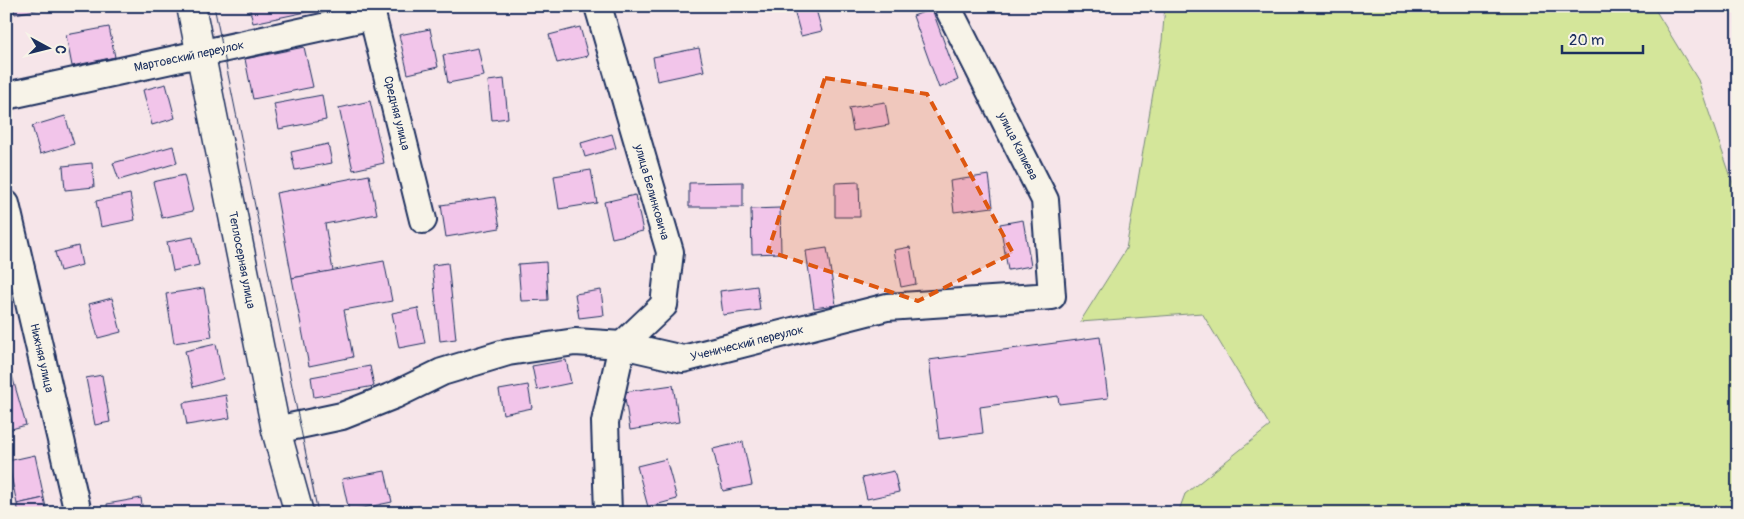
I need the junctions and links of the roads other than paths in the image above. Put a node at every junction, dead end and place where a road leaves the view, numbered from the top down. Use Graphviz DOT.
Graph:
graph roads {
  1 [pos="191,6"];
  2 [pos="598,6"];
  3 [pos="947,6"];
  4 [pos="371,11"];
  5 [pos="201,53"];
  6 [pos="6,96"];
  7 [pos="6,204"];
  8 [pos="423,220"];
  9 [pos="1052,296"];
  10 [pos="622,345"];
  11 [pos="276,430"];
  12 [pos="78,513"];
  13 [pos="299,513"];
  14 [pos="608,513"];
  1 -- 5 [label="main road, Теплосерная улица"];
  2 -- 10 [label="street, улица Белинковича"];
  3 -- 9 [label="street, улица Капиева"];
  4 -- 5 [label="street, Мартовский переулок"];
  4 -- 8 [label="street, Средняя улица"];
  5 -- 6 [label="street, Мартовский переулок"];
  5 -- 11 [label="main road, Теплосерная улица"];
  7 -- 12 [label="street, Нижняя улица"];
  9 -- 10 [label="street, Ученический переулок"];
  10 -- 11 [label="street, Ученический переулок"];
  10 -- 14 [label="street"];
  11 -- 13 [label="main road, Теплосерная улица"];
}
